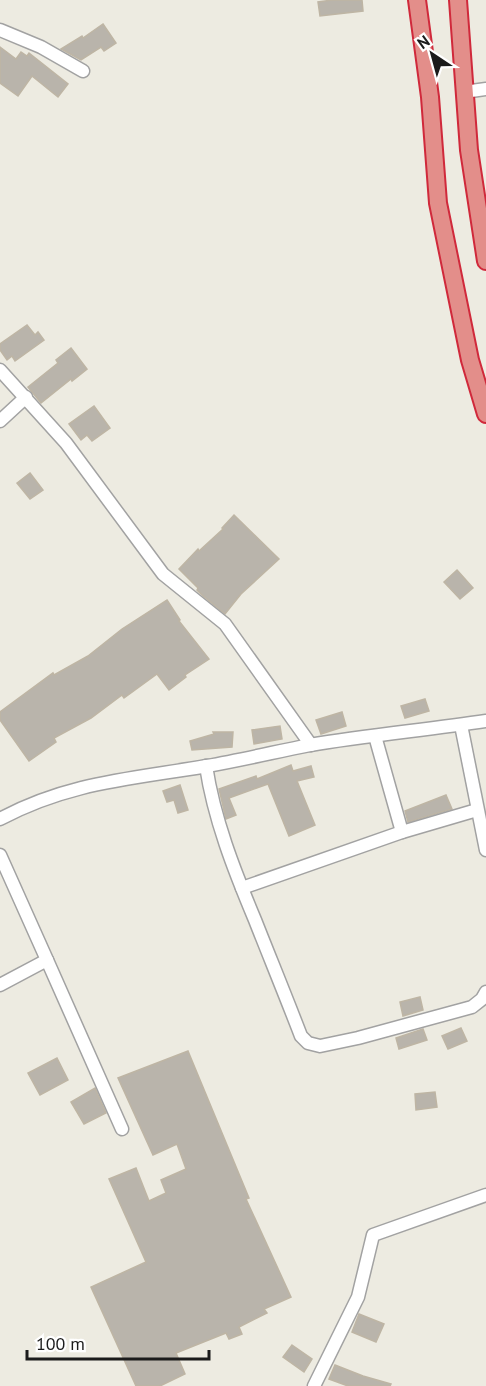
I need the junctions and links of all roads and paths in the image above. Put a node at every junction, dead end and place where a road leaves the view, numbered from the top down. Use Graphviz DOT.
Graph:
graph roads {
  1 [pos="417,0"];
  2 [pos="458,0"];
  3 [pos="0,30"];
  4 [pos="83,71"];
  5 [pos="486,89"];
  6 [pos="464,92"];
  7 [pos="486,261"];
  8 [pos="0,370"];
  9 [pos="26,397"];
  10 [pos="486,414"];
  11 [pos="0,421"];
  12 [pos="486,721"];
  13 [pos="461,725"];
  14 [pos="375,736"];
  15 [pos="311,745"];
  16 [pos="206,766"];
  17 [pos="477,810"];
  18 [pos="0,819"];
  19 [pos="402,832"];
  20 [pos="486,850"];
  21 [pos="0,855"];
  22 [pos="242,888"];
  23 [pos="47,960"];
  24 [pos="0,985"];
  25 [pos="486,992"];
  26 [pos="122,1129"];
  27 [pos="486,1195"];
  28 [pos="314,1386"];
  1 -- 10 [label="highway"];
  2 -- 6 [label="highway"];
  3 -- 4 [label="street"];
  5 -- 6 [label="street"];
  6 -- 7 [label="highway"];
  8 -- 9 [label="street"];
  9 -- 11 [label="street"];
  9 -- 15 [label="street"];
  12 -- 13 [label="street"];
  13 -- 14 [label="street"];
  13 -- 17 [label="street"];
  14 -- 15 [label="street"];
  14 -- 19 [label="street"];
  15 -- 16 [label="street"];
  16 -- 18 [label="street"];
  16 -- 22 [label="street"];
  17 -- 19 [label="street"];
  17 -- 20 [label="street"];
  19 -- 22 [label="street"];
  21 -- 23 [label="street"];
  22 -- 25 [label="street"];
  23 -- 24 [label="street"];
  23 -- 26 [label="street"];
  27 -- 28 [label="street"];
}
